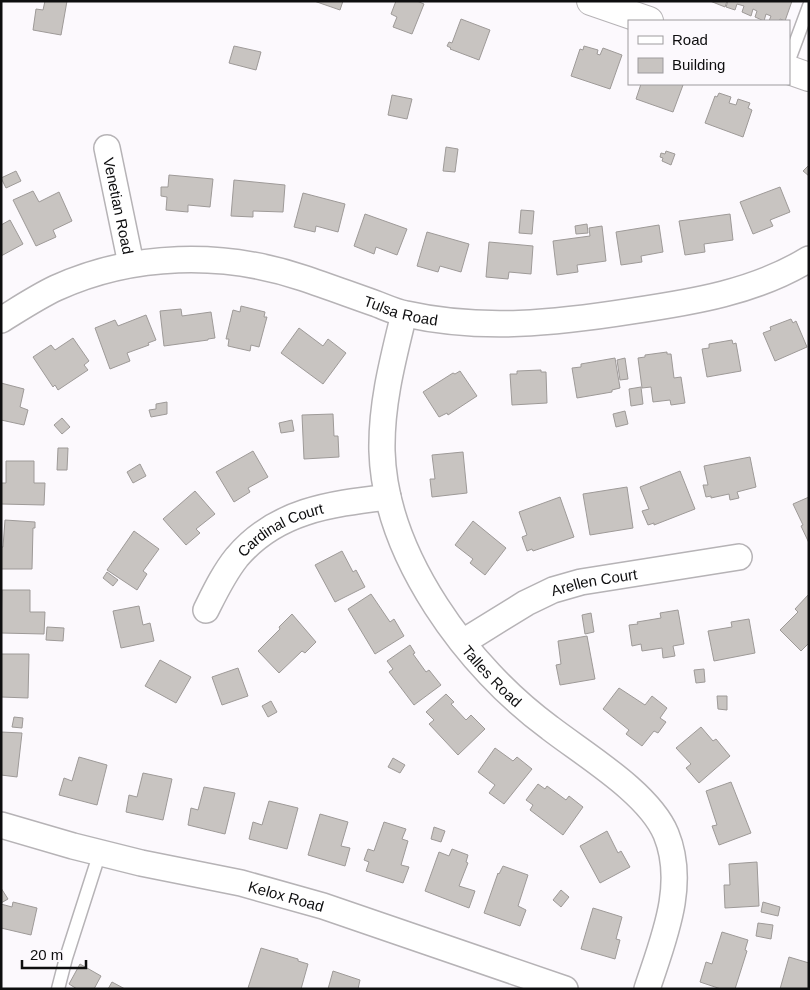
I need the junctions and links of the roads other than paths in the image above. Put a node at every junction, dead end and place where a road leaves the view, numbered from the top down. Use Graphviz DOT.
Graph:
graph roads {
  1 [pos="592,1"];
  2 [pos="809,6"];
  3 [pos="646,20"];
  4 [pos="790,57"];
  5 [pos="790,70"];
  6 [pos="809,77"];
  7 [pos="107,148"];
  8 [pos="809,259"];
  9 [pos="131,264"];
  10 [pos="404,314"];
  11 [pos="1,320"];
  12 [pos="388,497"];
  13 [pos="739,557"];
  14 [pos="206,610"];
  15 [pos="463,642"];
  16 [pos="1,825"];
  17 [pos="100,852"];
  18 [pos="58,989"];
  19 [pos="565,989"];
  20 [pos="647,989"];
  1 -- 3 [label="street"];
  2 -- 4 [label="lane"];
  5 -- 6 [label="street"];
  7 -- 9 [label="street, Venetian Road"];
  8 -- 10 [label="street, Tulsa Road"];
  9 -- 10 [label="street, Tulsa Road"];
  9 -- 11 [label="street, Tulsa Road"];
  10 -- 12 [label="street, Talles Road"];
  12 -- 14 [label="street, Cardinal Court"];
  12 -- 15 [label="street, Talles Road"];
  13 -- 15 [label="street, Arellen Court"];
  15 -- 20 [label="street, Talles Road"];
  16 -- 17 [label="street, Kelox Road"];
  17 -- 18 [label="lane"];
  17 -- 19 [label="street, Kelox Road"];
}
